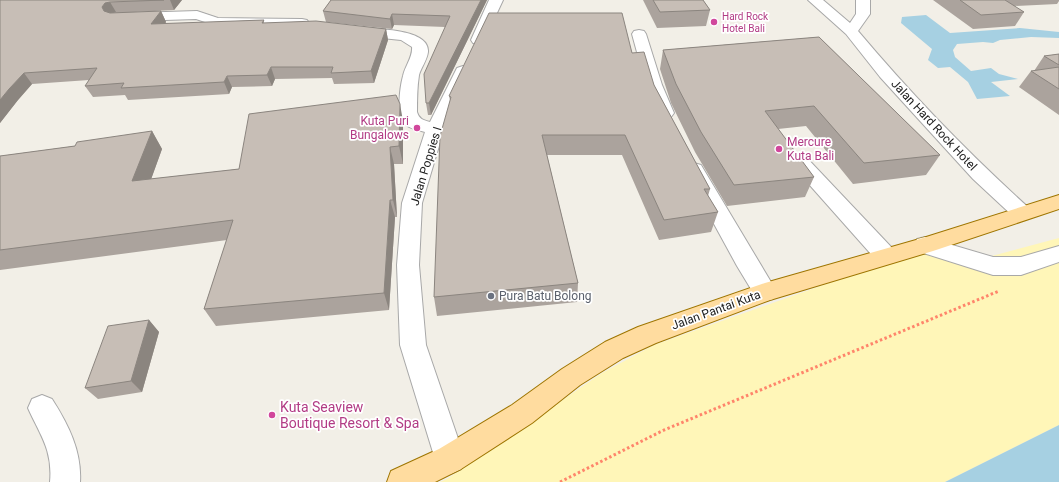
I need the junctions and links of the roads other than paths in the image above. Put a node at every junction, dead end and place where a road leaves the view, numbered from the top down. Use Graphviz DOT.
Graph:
graph roads {
  1 [pos="496,0"];
  2 [pos="815,0"];
  3 [pos="862,0"];
  4 [pos="124,18"];
  5 [pos="317,25"];
  6 [pos="342,30"];
  7 [pos="851,31"];
  8 [pos="639,34"];
  9 [pos="914,103"];
  10 [pos="894,104"];
  11 [pos="435,129"];
  12 [pos="674,132"];
  13 [pos="948,140"];
  14 [pos="928,141"];
  15 [pos="685,153"];
  16 [pos="798,160"];
  17 [pos="1059,202"];
  18 [pos="1022,214"];
  19 [pos="925,245"];
  20 [pos="1059,254"];
  21 [pos="886,256"];
  22 [pos="765,292"];
  23 [pos="42,408"];
  24 [pos="450,459"];
  25 [pos="65,482"];
  26 [pos="402,482"];
  1 -- 11 [label="street, Jalan Poppies I"];
  2 -- 7 [label="street, Jalan Hard Rock Hotel"];
  3 -- 7 [label="street"];
  4 -- 5 [label="street"];
  6 -- 11 [label="street"];
  7 -- 9 [label="street, Jalan Hard Rock Hotel"];
  8 -- 12 [label="street"];
  9 -- 10 [label="street"];
  9 -- 13 [label="street, Jalan Hard Rock Hotel"];
  11 -- 24 [label="street, Jalan Poppies I"];
  13 -- 14 [label="street"];
  13 -- 18 [label="street, Jalan Hard Rock Hotel"];
  15 -- 22 [label="street"];
  16 -- 21 [label="street"];
  17 -- 18 [label="main road, Jalan Pantai Kuta"];
  18 -- 19 [label="main road, Jalan Pantai Kuta"];
  19 -- 20 [label="street"];
  19 -- 21 [label="main road, Jalan Pantai Kuta"];
  21 -- 22 [label="main road, Jalan Pantai Kuta"];
  22 -- 24 [label="main road, Jalan Pantai Kuta"];
  23 -- 25 [label="street"];
  24 -- 26 [label="main road, Jalan Pantai Kuta"];
}
